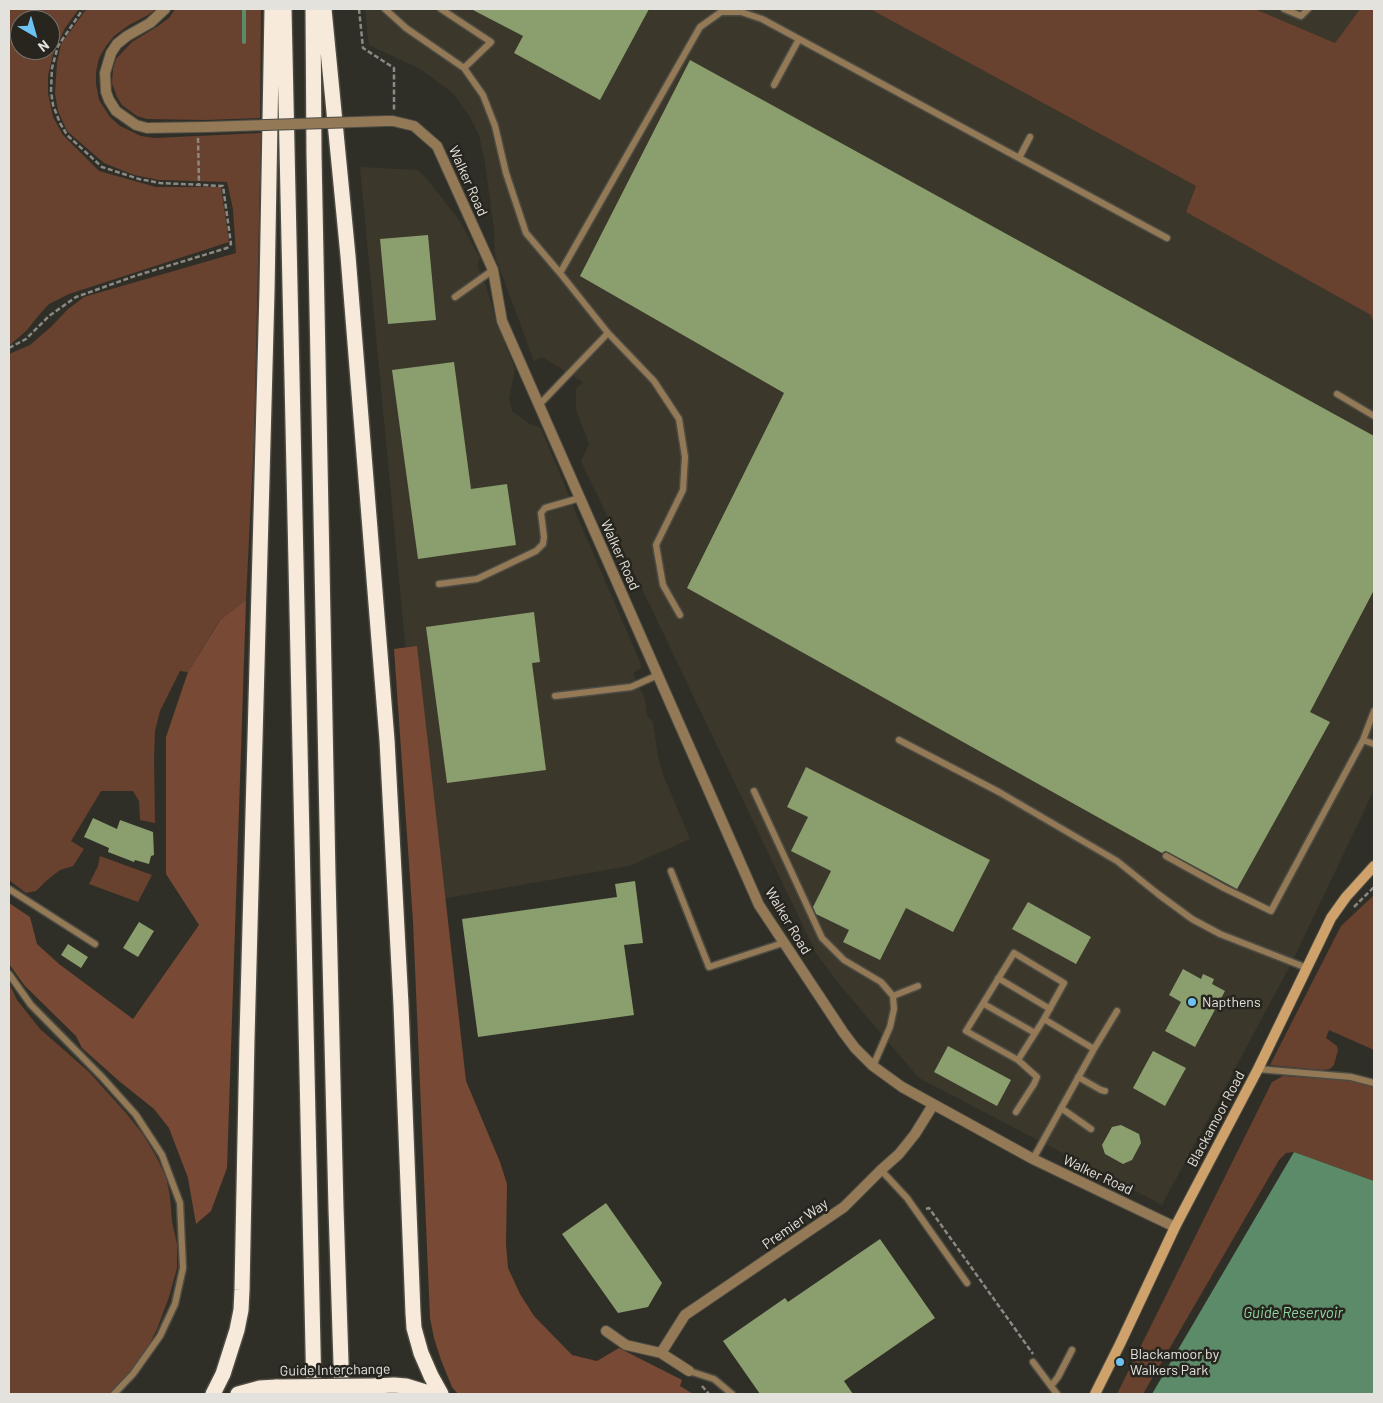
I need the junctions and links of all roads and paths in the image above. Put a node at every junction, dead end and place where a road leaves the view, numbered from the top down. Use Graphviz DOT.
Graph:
graph roads {
  1 [pos="83,9"];
  2 [pos="165,9"];
  3 [pos="272,9"];
  4 [pos="284,9"];
  5 [pos="313,9"];
  6 [pos="324,9"];
  7 [pos="359,9"];
  8 [pos="385,9"];
  9 [pos="441,9"];
  10 [pos="1284,9"];
  11 [pos="1308,9"];
  12 [pos="799,39"];
  13 [pos="464,68"];
  14 [pos="774,85"];
  15 [pos="389,121"];
  16 [pos="202,127"];
  17 [pos="1030,137"];
  18 [pos="1019,158"];
  19 [pos="198,184"];
  20 [pos="1167,238"];
  21 [pos="493,270"];
  22 [pos="560,273"];
  23 [pos="455,296"];
  24 [pos="608,333"];
  25 [pos="9,348"];
  26 [pos="1337,394"];
  27 [pos="539,405"];
  28 [pos="1374,416"];
  29 [pos="580,498"];
  30 [pos="439,584"];
  31 [pos="680,616"];
  32 [pos="658,676"];
  33 [pos="555,696"];
  34 [pos="1374,710"];
  35 [pos="899,740"];
  36 [pos="1363,740"];
  37 [pos="1374,744"];
  38 [pos="754,791"];
  39 [pos="1166,856"];
  40 [pos="1374,866"];
  41 [pos="671,871"];
  42 [pos="9,889"];
  43 [pos="783,943"];
  44 [pos="95,944"];
  45 [pos="1306,968"];
  46 [pos="9,974"];
  47 [pos="998,978"];
  48 [pos="918,986"];
  49 [pos="892,996"];
  50 [pos="984,1004"];
  51 [pos="1050,1009"];
  52 [pos="1117,1010"];
  53 [pos="1044,1019"];
  54 [pos="1035,1033"];
  55 [pos="1094,1049"];
  56 [pos="1018,1060"];
  57 [pos="873,1066"];
  58 [pos="1258,1069"];
  59 [pos="1078,1077"];
  60 [pos="1374,1083"];
  61 [pos="1106,1091"];
  62 [pos="933,1105"];
  63 [pos="1061,1108"];
  64 [pos="1016,1112"];
  65 [pos="1091,1129"];
  66 [pos="1032,1159"];
  67 [pos="881,1170"];
  68 [pos="916,1210"];
  69 [pos="1175,1227"];
  70 [pos="967,1283"];
  71 [pos="606,1331"];
  72 [pos="1072,1350"];
  73 [pos="660,1353"];
  74 [pos="1033,1362"];
  75 [pos="689,1371"];
  76 [pos="1051,1386"];
  77 [pos="114,1394"];
  78 [pos="213,1394"];
  79 [pos="238,1394"];
  80 [pos="314,1394"];
  81 [pos="342,1394"];
  82 [pos="432,1394"];
  83 [pos="441,1394"];
  84 [pos="732,1394"];
  85 [pos="1057,1394"];
  86 [pos="1095,1394"];
  1 -- 19 [label="path"];
  2 -- 16 [label="street, Walker Road"];
  3 -- 78 [label="highway"];
  4 -- 80 [label="highway"];
  5 -- 81 [label="highway"];
  6 -- 83 [label="highway"];
  7 -- 15 [label="path"];
  8 -- 13 [label="lane"];
  9 -- 13 [label="lane"];
  10 -- 11 [label="lane"];
  12 -- 14 [label="lane"];
  12 -- 18 [label="lane"];
  12 -- 22 [label="lane"];
  13 -- 22 [label="lane"];
  15 -- 16 [label="street, Walker Road, bridge"];
  15 -- 21 [label="street, Walker Road"];
  16 -- 19 [label="path"];
  17 -- 18 [label="lane"];
  18 -- 20 [label="lane"];
  19 -- 25 [label="path"];
  21 -- 23 [label="lane"];
  21 -- 27 [label="street, Walker Road"];
  22 -- 24 [label="lane"];
  24 -- 27 [label="lane"];
  24 -- 31 [label="lane"];
  26 -- 28 [label="lane"];
  27 -- 29 [label="street, Walker Road"];
  29 -- 30 [label="lane"];
  29 -- 32 [label="street, Walker Road"];
  32 -- 33 [label="lane"];
  32 -- 43 [label="street, Walker Road"];
  34 -- 36 [label="lane"];
  35 -- 45 [label="lane"];
  36 -- 37 [label="lane"];
  36 -- 39 [label="lane"];
  38 -- 49 [label="lane"];
  40 -- 45 [label="main road, Blackamoor Road"];
  41 -- 43 [label="lane"];
  42 -- 44 [label="lane"];
  43 -- 57 [label="street, Walker Road"];
  45 -- 58 [label="main road, Blackamoor Road"];
  46 -- 77 [label="lane"];
  47 -- 50 [label="lane"];
  47 -- 51 [label="lane"];
  47 -- 51 [label="lane"];
  48 -- 49 [label="lane"];
  49 -- 57 [label="lane"];
  50 -- 54 [label="lane"];
  50 -- 56 [label="lane"];
  51 -- 53 [label="lane"];
  52 -- 55 [label="lane"];
  53 -- 54 [label="lane"];
  53 -- 55 [label="lane"];
  54 -- 56 [label="lane"];
  55 -- 59 [label="lane"];
  56 -- 64 [label="lane"];
  57 -- 62 [label="street, Walker Road"];
  58 -- 60 [label="lane"];
  58 -- 69 [label="main road, Blackamoor Road"];
  59 -- 61 [label="lane"];
  59 -- 63 [label="lane"];
  62 -- 66 [label="street, Walker Road"];
  62 -- 67 [label="street, Premier Way"];
  63 -- 65 [label="lane"];
  63 -- 66 [label="lane"];
  66 -- 69 [label="street, Walker Road"];
  67 -- 68 [label="lane"];
  67 -- 73 [label="street, Premier Way"];
  68 -- 70 [label="lane"];
  68 -- 74 [label="path"];
  69 -- 86 [label="main road, Blackamoor Road"];
  71 -- 73 [label="street"];
  72 -- 76 [label="lane"];
  73 -- 75 [label="street"];
  74 -- 76 [label="lane"];
  75 -- 84 [label="lane"];
  76 -- 85 [label="lane"];
  79 -- 82 [label="highway, Guide Interchange, bridge"];
}
